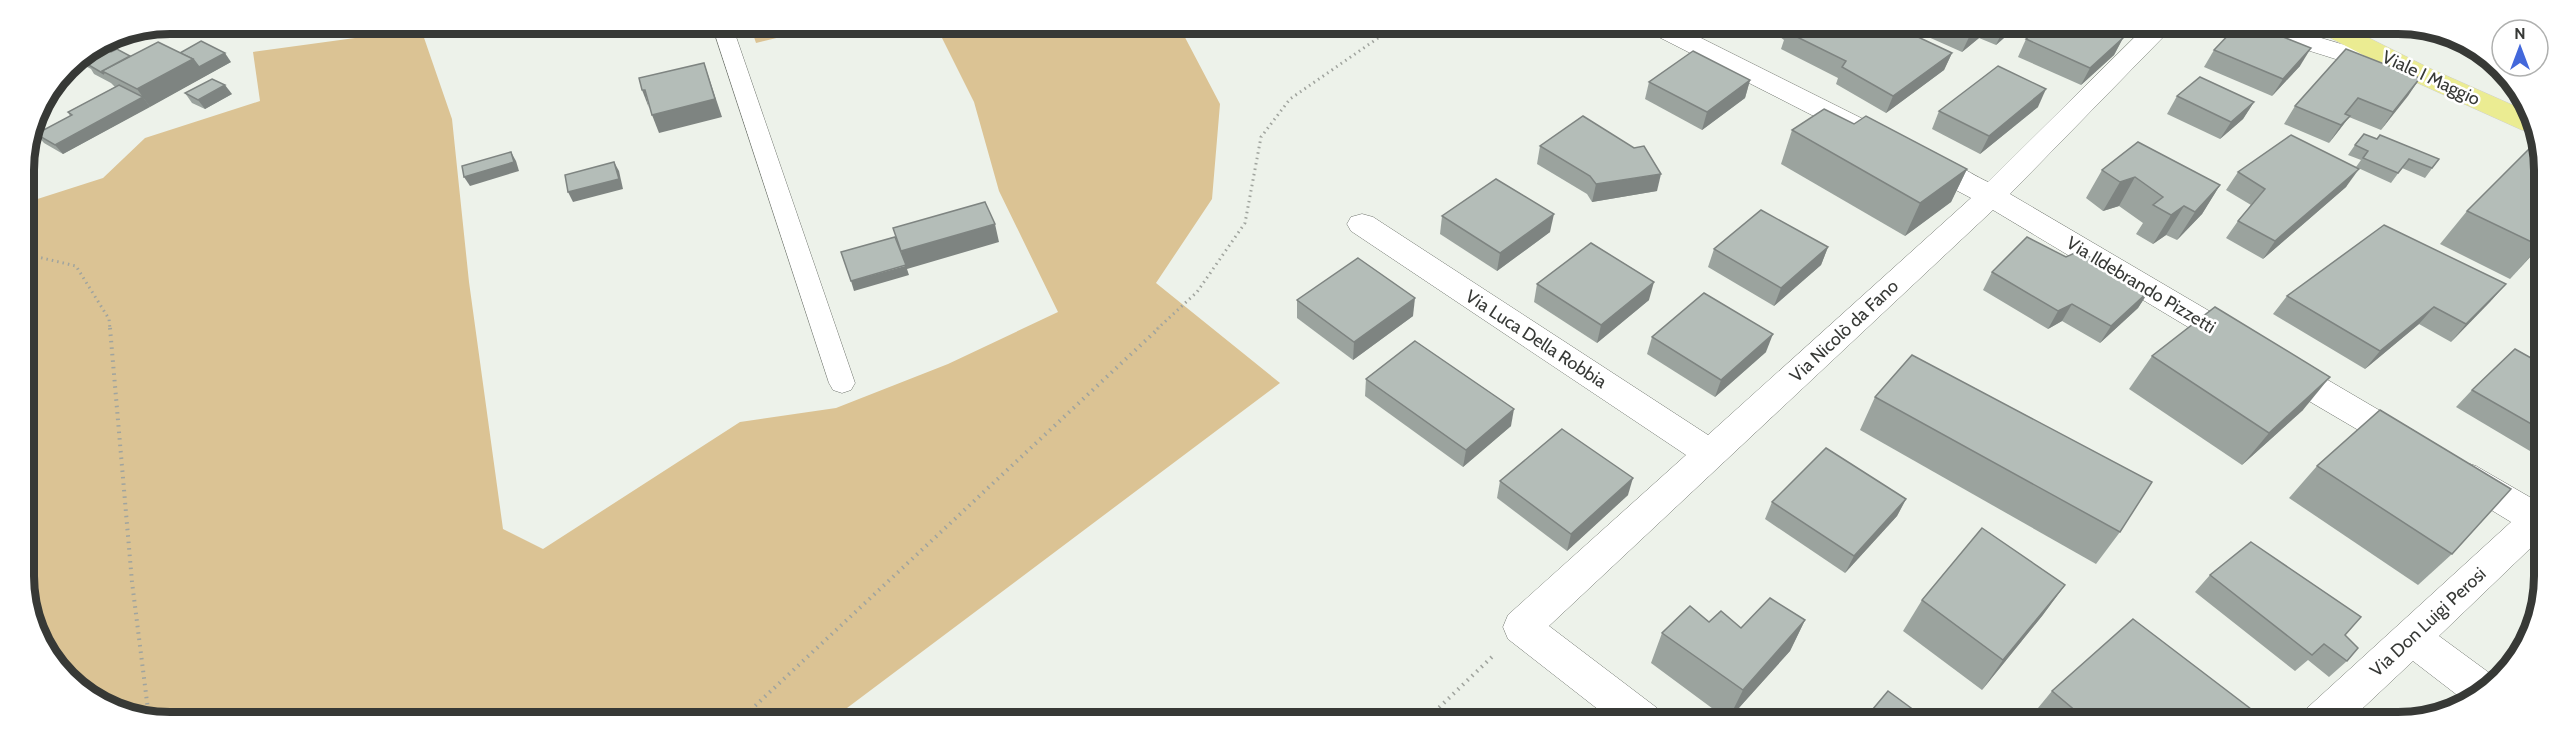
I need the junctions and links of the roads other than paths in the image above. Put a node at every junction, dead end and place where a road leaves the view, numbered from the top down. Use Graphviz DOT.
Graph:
graph roads {
  1 [pos="725,34"];
  2 [pos="1672,34"];
  3 [pos="2153,34"];
  4 [pos="2283,34"];
  5 [pos="2342,34"];
  6 [pos="2420,74"];
  7 [pos="2524,120"];
  8 [pos="1991,196"];
  9 [pos="1362,224"];
  10 [pos="842,383"];
  11 [pos="1711,454"];
  12 [pos="2534,518"];
  13 [pos="2534,524"];
  14 [pos="2412,638"];
  15 [pos="2477,686"];
  16 [pos="1631,712"];
  17 [pos="2331,712"];
  1 -- 10 [label="lane"];
  2 -- 8 [label="street, Via Ildebrando Pizzetti"];
  3 -- 8 [label="street, Via Nicolò da Fano"];
  4 -- 6 [label="street"];
  5 -- 6 [label="main road, Viale I Maggio"];
  6 -- 7 [label="main road, Viale I Maggio"];
  8 -- 11 [label="street, Via Nicolò da Fano"];
  8 -- 12 [label="street, Via Ildebrando Pizzetti"];
  9 -- 11 [label="street, Via Luca Della Robbia"];
  11 -- 16 [label="street, Via Nicolò da Fano"];
  13 -- 14 [label="street, Via Don Luigi Perosi"];
  14 -- 15 [label="street"];
  14 -- 17 [label="street, Via Don Luigi Perosi"];
}
